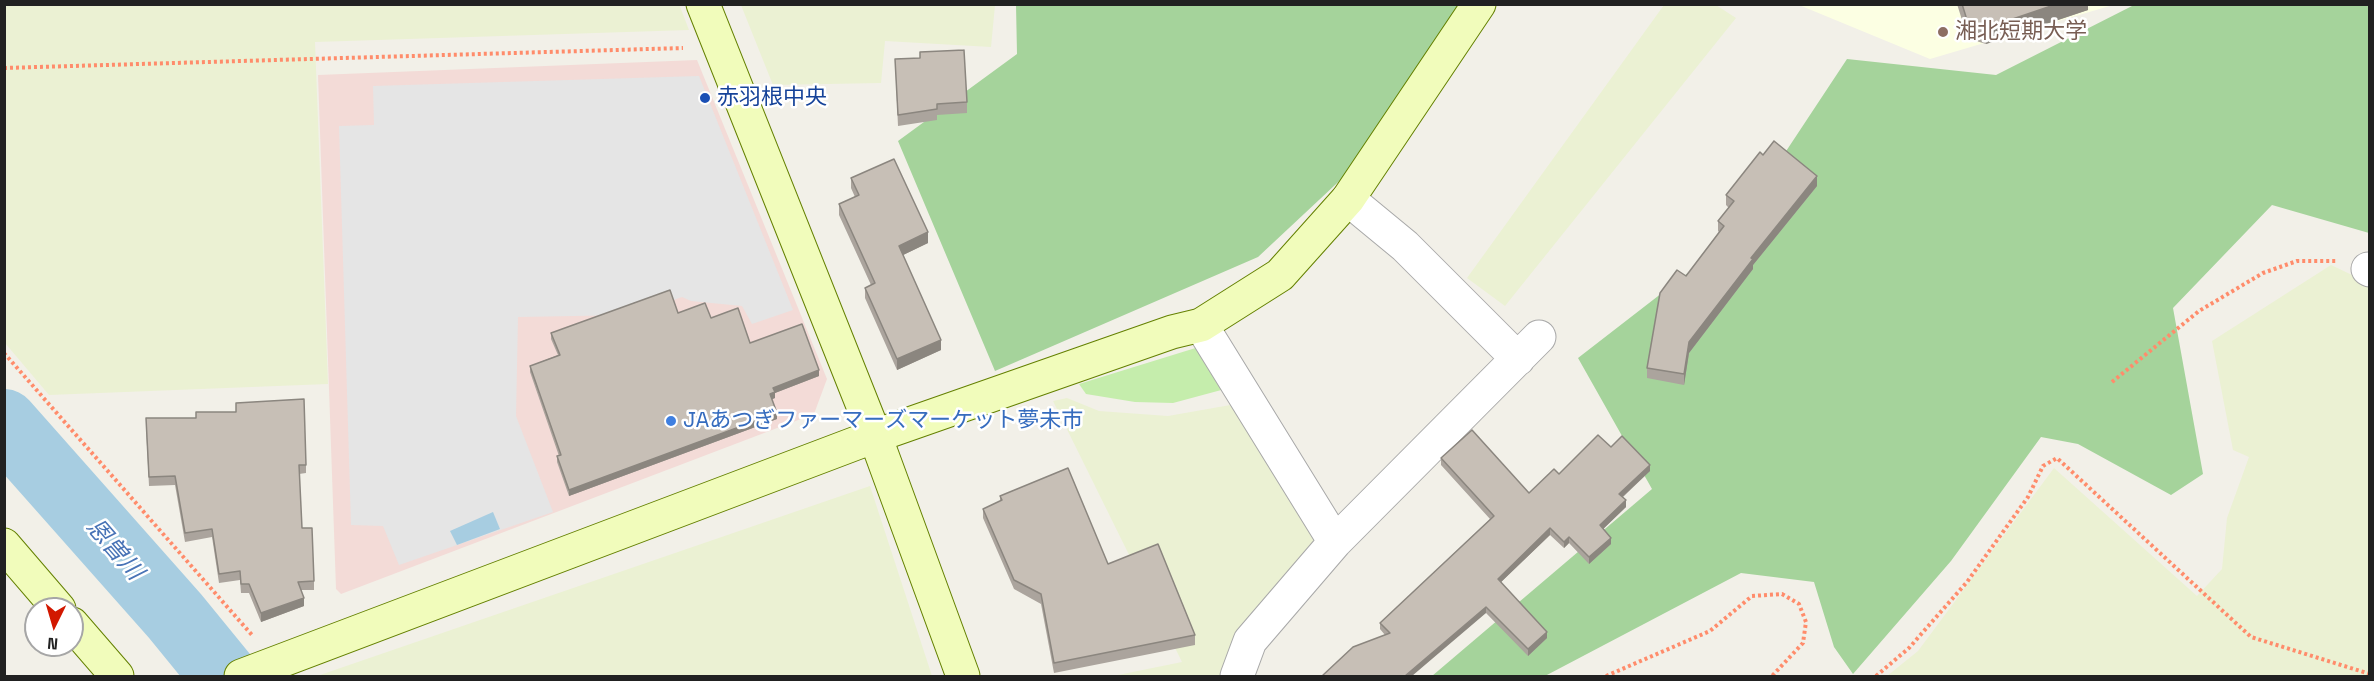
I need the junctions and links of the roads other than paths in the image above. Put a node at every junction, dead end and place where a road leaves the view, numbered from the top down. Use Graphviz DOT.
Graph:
graph roads {
  1 [pos="703,4"];
  2 [pos="1479,4"];
  3 [pos="1348,199"];
  4 [pos="1201,325"];
  5 [pos="875,436"];
  6 [pos="1335,542"];
  7 [pos="4,545"];
  8 [pos="49,597"];
  9 [pos="84,638"];
  10 [pos="254,671"];
  11 [pos="117,676"];
  12 [pos="963,676"];
  13 [pos="1237,676"];
  1 -- 5 [label="street"];
  2 -- 3 [label="street"];
  3 -- 4 [label="street"];
  3 -- 6 [label="street"];
  4 -- 5 [label="street"];
  4 -- 6 [label="street"];
  5 -- 10 [label="street"];
  5 -- 12 [label="street"];
  6 -- 13 [label="street"];
  7 -- 8 [label="street"];
  9 -- 11 [label="street"];
}
